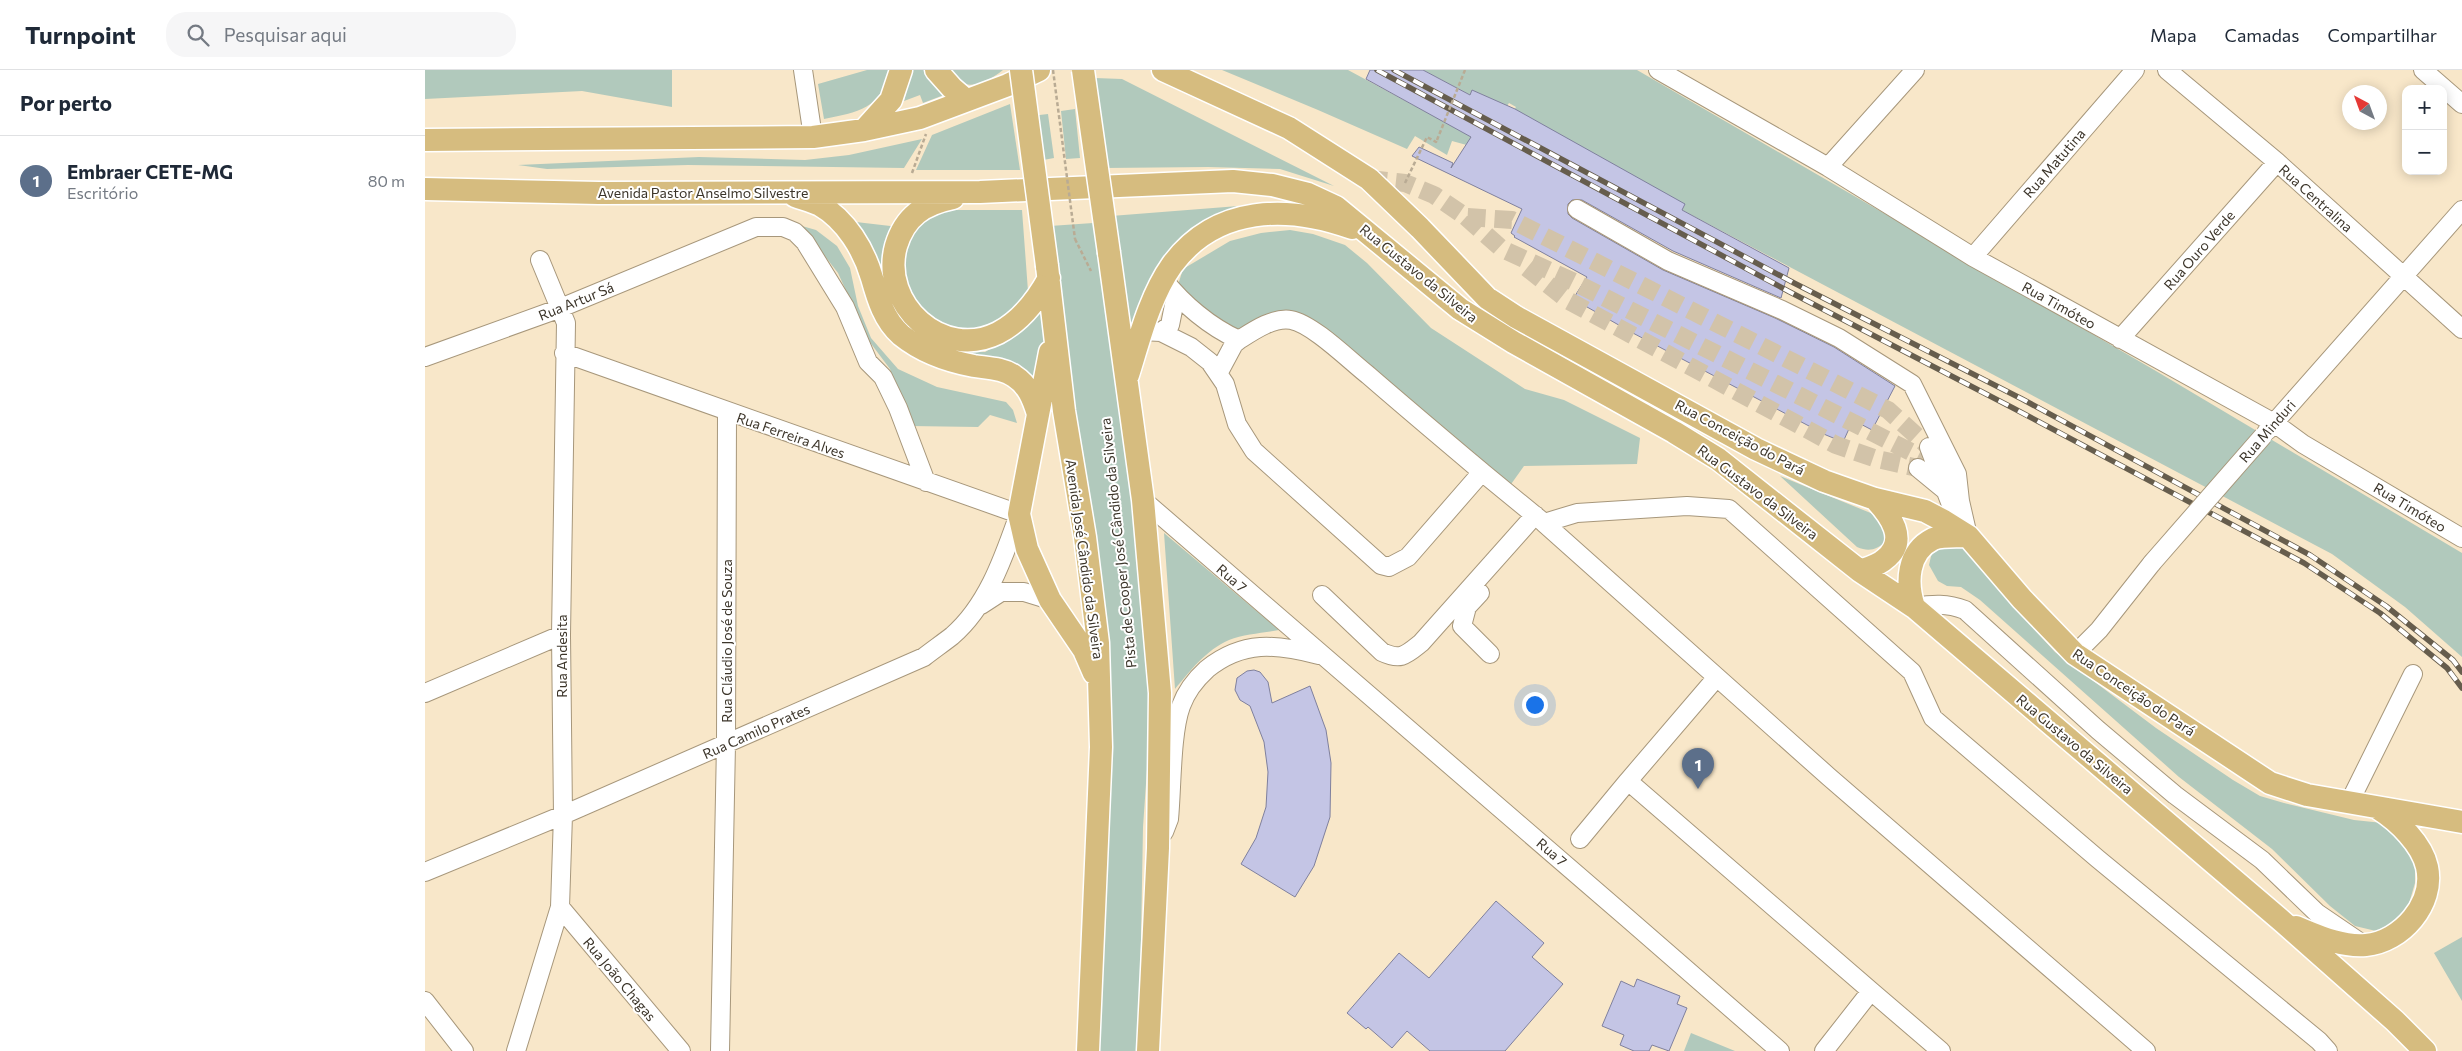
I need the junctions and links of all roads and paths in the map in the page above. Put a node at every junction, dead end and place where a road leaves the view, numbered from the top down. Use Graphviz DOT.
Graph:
graph roads {
  1 [pos="803,70"];
  2 [pos="901,70"];
  3 [pos="936,70"];
  4 [pos="1021,70"];
  5 [pos="1039,70"];
  6 [pos="1053,70"];
  7 [pos="1083,70"];
  8 [pos="1163,70"];
  9 [pos="1465,70"];
  10 [pos="1658,70"];
  11 [pos="1915,70"];
  12 [pos="2135,70"];
  13 [pos="2167,70"];
  14 [pos="2423,70"];
  15 [pos="1681,76"];
  16 [pos="966,100"];
  17 [pos="2462,104"];
  18 [pos="920,118"];
  19 [pos="864,130"];
  20 [pos="813,137"];
  21 [pos="425,140"];
  22 [pos="2277,162"];
  23 [pos="1828,167"];
  24 [pos="1405,183"];
  25 [pos="425,190"];
  26 [pos="784,192"];
  27 [pos="911,192"];
  28 [pos="981,192"];
  29 [pos="1577,209"];
  30 [pos="2462,210"];
  31 [pos="1372,234"];
  32 [pos="1973,256"];
  33 [pos="540,260"];
  34 [pos="1048,272"];
  35 [pos="2403,276"];
  36 [pos="1094,277"];
  37 [pos="1170,288"];
  38 [pos="559,309"];
  39 [pos="1055,329"];
  40 [pos="2462,329"];
  41 [pos="1151,331"];
  42 [pos="2120,339"];
  43 [pos="1239,340"];
  44 [pos="564,353"];
  45 [pos="425,357"];
  46 [pos="1219,372"];
  47 [pos="1126,384"];
  48 [pos="727,412"];
  49 [pos="1038,414"];
  50 [pos="2268,430"];
  51 [pos="1923,458"];
  52 [pos="1482,472"];
  53 [pos="926,482"];
  54 [pos="1875,499"];
  55 [pos="1143,500"];
  56 [pos="1019,514"];
  57 [pos="1539,519"];
  58 [pos="1968,536"];
  59 [pos="2462,538"];
  60 [pos="1860,571"];
  61 [pos="1322,596"];
  62 [pos="1050,600"];
  63 [pos="1914,607"];
  64 [pos="977,608"];
  65 [pos="1288,626"];
  66 [pos="561,636"];
  67 [pos="1271,646"];
  68 [pos="1490,654"];
  69 [pos="2075,654"];
  70 [pos="1321,655"];
  71 [pos="2413,674"];
  72 [pos="1717,677"];
  73 [pos="1100,686"];
  74 [pos="425,693"];
  75 [pos="726,744"];
  76 [pos="1628,781"];
  77 [pos="2349,803"];
  78 [pos="2375,806"];
  79 [pos="563,815"];
  80 [pos="2462,822"];
  81 [pos="1579,839"];
  82 [pos="1158,848"];
  83 [pos="425,872"];
  84 [pos="560,908"];
  85 [pos="2283,922"];
  86 [pos="2364,946"];
  87 [pos="1871,991"];
  88 [pos="425,1001"];
  89 [pos="464,1051"];
  90 [pos="516,1051"];
  91 [pos="681,1051"];
  92 [pos="720,1051"];
  93 [pos="1087,1051"];
  94 [pos="1148,1051"];
  95 [pos="1780,1051"];
  96 [pos="1824,1051"];
  97 [pos="1941,1051"];
  98 [pos="2146,1051"];
  99 [pos="2328,1051"];
  100 [pos="2425,1051"];
  1 -- 20 [label="street"];
  2 -- 19 [label="main road"];
  3 -- 16 [label="main road"];
  4 -- 34 [label="main road, Avenida José Cândido da Silveira, bridge"];
  5 -- 16 [label="main road"];
  6 -- 36 [label="path, bridge"];
  7 -- 47 [label="main road, bridge"];
  8 -- 54 [label="main road, Rua Conceição do Pará"];
  9 -- 24 [label="path, bridge"];
  10 -- 15 [label="street, Rua Timóteo"];
  11 -- 23 [label="street"];
  12 -- 32 [label="street, Rua Matutina"];
  13 -- 22 [label="street, Rua Centralina"];
  14 -- 17 [label="street"];
  15 -- 23 [label="street, Rua Timóteo"];
  16 -- 18 [label="main road"];
  18 -- 19 [label="main road"];
  18 -- 27 [label="path"];
  19 -- 20 [label="main road"];
  20 -- 21 [label="main road"];
  22 -- 35 [label="street, Rua Centralina"];
  22 -- 42 [label="street, Rua Ouro Verde"];
  23 -- 32 [label="street, Rua Timóteo"];
  25 -- 26 [label="main road, Avenida Pastor Anselmo Silvestre"];
  26 -- 27 [label="main road, Avenida Pastor Anselmo Silvestre"];
  26 -- 49 [label="main road"];
  27 -- 28 [label="main road, Avenida Pastor Anselmo Silvestre"];
  28 -- 31 [label="main road, Rua Gustavo da Silveira"];
  28 -- 34 [label="main road"];
  29 -- 58 [label="street"];
  30 -- 35 [label="street, Rua Minduri"];
  31 -- 37 [label="main road"];
  31 -- 60 [label="main road, Rua Gustavo da Silveira"];
  32 -- 42 [label="street, Rua Timóteo"];
  33 -- 38 [label="street, Rua Andesita"];
  34 -- 39 [label="main road, Avenida José Cândido da Silveira"];
  35 -- 40 [label="street, Rua Centralina"];
  35 -- 50 [label="street, Rua Minduri"];
  37 -- 41 [label="main road"];
  37 -- 43 [label="street"];
  38 -- 44 [label="street, Rua Andesita"];
  38 -- 45 [label="street, Rua Artur Sá"];
  38 -- 53 [label="street, Rua Artur Sá"];
  39 -- 49 [label="main road"];
  39 -- 73 [label="main road, Avenida José Cândido da Silveira"];
  41 -- 46 [label="street"];
  41 -- 47 [label="main road"];
  42 -- 50 [label="street, Rua Timóteo"];
  43 -- 46 [label="street"];
  43 -- 52 [label="street"];
  44 -- 48 [label="street, Rua Ferreira Alves"];
  44 -- 66 [label="street, Rua Andesita"];
  46 -- 52 [label="street"];
  47 -- 55 [label="main road"];
  48 -- 53 [label="street, Rua Ferreira Alves"];
  48 -- 75 [label="street, Rua Cláudio José de Souza"];
  49 -- 56 [label="main road"];
  50 -- 59 [label="street, Rua Timóteo"];
  50 -- 69 [label="street, Rua Minduri, bridge"];
  51 -- 58 [label="street"];
  52 -- 57 [label="street"];
  53 -- 56 [label="street, Rua Ferreira Alves"];
  54 -- 58 [label="main road, Rua Conceição do Pará"];
  54 -- 60 [label="main road"];
  55 -- 65 [label="street, Rua 7"];
  55 -- 82 [label="main road"];
  56 -- 62 [label="main road"];
  56 -- 64 [label="street, Rua Camilo Prates"];
  57 -- 61 [label="street"];
  57 -- 68 [label="street"];
  57 -- 72 [label="street"];
  57 -- 99 [label="street"];
  58 -- 63 [label="main road"];
  58 -- 69 [label="main road, Rua Conceição do Pará"];
  60 -- 63 [label="main road, Rua Gustavo da Silveira"];
  62 -- 64 [label="street"];
  62 -- 73 [label="main road"];
  63 -- 85 [label="main road, Rua Gustavo da Silveira"];
  63 -- 86 [label="street"];
  64 -- 75 [label="street, Rua Camilo Prates"];
  65 -- 67 [label="street"];
  65 -- 70 [label="street, Rua 7"];
  66 -- 74 [label="street"];
  66 -- 79 [label="street, Rua Andesita"];
  67 -- 70 [label="street"];
  67 -- 82 [label="street"];
  69 -- 77 [label="main road, Rua Conceição do Pará"];
  70 -- 95 [label="street, Rua 7"];
  71 -- 77 [label="street"];
  72 -- 76 [label="street"];
  72 -- 98 [label="street"];
  73 -- 93 [label="main road, Avenida José Cândido da Silveira"];
  75 -- 79 [label="street, Rua Camilo Prates"];
  75 -- 92 [label="street, Rua Cláudio José de Souza"];
  76 -- 81 [label="street"];
  76 -- 87 [label="street"];
  77 -- 78 [label="main road, Rua Conceição do Pará"];
  78 -- 80 [label="main road, Rua Conceição do Pará"];
  78 -- 86 [label="main road"];
  79 -- 83 [label="street, Rua Camilo Prates"];
  79 -- 84 [label="street, Rua Andesita"];
  82 -- 94 [label="main road"];
  84 -- 90 [label="street, Rua Andesita"];
  84 -- 91 [label="street, Rua João Chagas"];
  85 -- 86 [label="main road"];
  85 -- 100 [label="main road, Rua Gustavo da Silveira"];
  87 -- 96 [label="street"];
  87 -- 97 [label="street"];
  88 -- 89 [label="street"];
}
